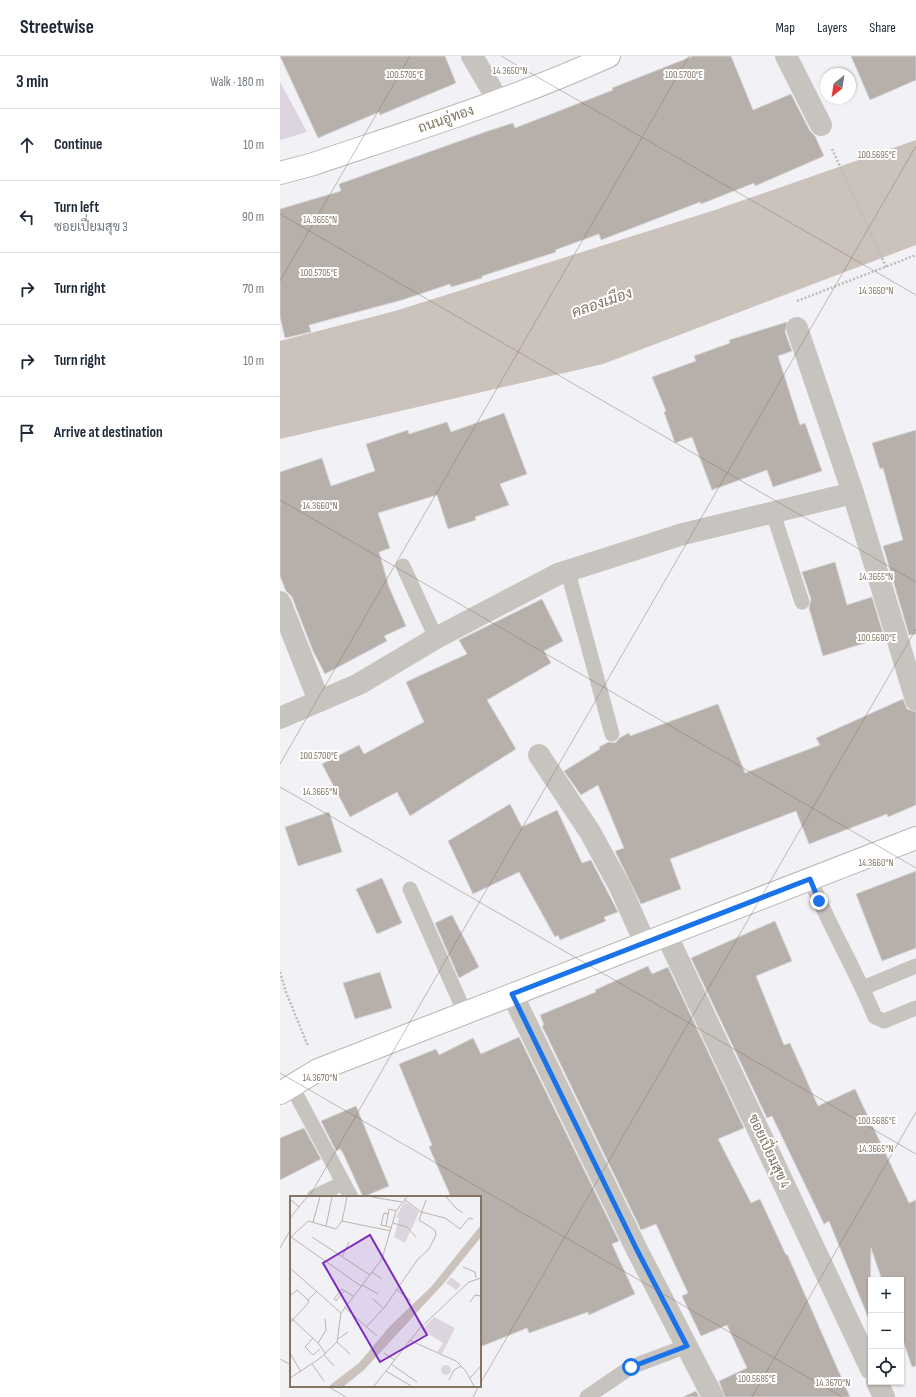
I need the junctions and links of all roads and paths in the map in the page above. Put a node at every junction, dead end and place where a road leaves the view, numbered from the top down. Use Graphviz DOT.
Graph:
graph roads {
  1 [pos="472,56"];
  2 [pos="609,56"];
  3 [pos="786,56"];
  4 [pos="498,102"];
  5 [pos="821,125"];
  6 [pos="280,173"];
  7 [pos="916,255"];
  8 [pos="886,267"];
  9 [pos="797,328"];
  10 [pos="853,493"];
  11 [pos="773,513"];
  12 [pos="403,566"];
  13 [pos="568,572"];
  14 [pos="280,602"];
  15 [pos="802,602"];
  16 [pos="436,638"];
  17 [pos="916,700"];
  18 [pos="319,701"];
  19 [pos="280,718"];
  20 [pos="612,734"];
  21 [pos="539,755"];
  22 [pos="916,838"];
  23 [pos="810,879"];
  24 [pos="410,889"];
  25 [pos="666,934"];
  26 [pos="645,943"];
  27 [pos="916,966"];
  28 [pos="280,972"];
  29 [pos="863,988"];
  30 [pos="512,994"];
  31 [pos="916,1008"];
  32 [pos="465,1013"];
  33 [pos="318,1070"];
  34 [pos="286,1089"];
  35 [pos="343,1183"];
  36 [pos="316,1196"];
  37 [pos="350,1196"];
  38 [pos="687,1346"];
  39 [pos="868,1363"];
  40 [pos="878,1385"];
  41 [pos="587,1397"];
  42 [pos="713,1397"];
  43 [pos="884,1397"];
  1 -- 4 [label="street"];
  2 -- 4 [label="main road, ถนนอู่ทอง"];
  3 -- 5 [label="street"];
  4 -- 6 [label="main road, ถนนอู่ทอง"];
  5 -- 8 [label="path"];
  7 -- 8 [label="path"];
  8 -- 9 [label="path"];
  9 -- 10 [label="street"];
  10 -- 11 [label="street"];
  10 -- 17 [label="street"];
  11 -- 13 [label="street"];
  11 -- 15 [label="lane"];
  12 -- 16 [label="lane"];
  13 -- 16 [label="street"];
  13 -- 20 [label="lane"];
  14 -- 18 [label="street"];
  16 -- 18 [label="street"];
  18 -- 19 [label="street"];
  21 -- 26 [label="street"];
  22 -- 23 [label="main road"];
  23 -- 25 [label="main road"];
  23 -- 29 [label="lane"];
  24 -- 32 [label="lane"];
  25 -- 26 [label="main road"];
  25 -- 39 [label="street, ซอยเปี่ยมสุข 4"];
  26 -- 30 [label="main road"];
  27 -- 29 [label="lane"];
  28 -- 33 [label="path"];
  29 -- 31 [label="lane"];
  30 -- 32 [label="main road"];
  30 -- 38 [label="street"];
  32 -- 33 [label="main road"];
  33 -- 34 [label="main road"];
  34 -- 35 [label="lane"];
  35 -- 36 [label="lane"];
  35 -- 37 [label="lane"];
  38 -- 41 [label="lane"];
  38 -- 42 [label="street"];
  40 -- 43 [label="street"];
}
